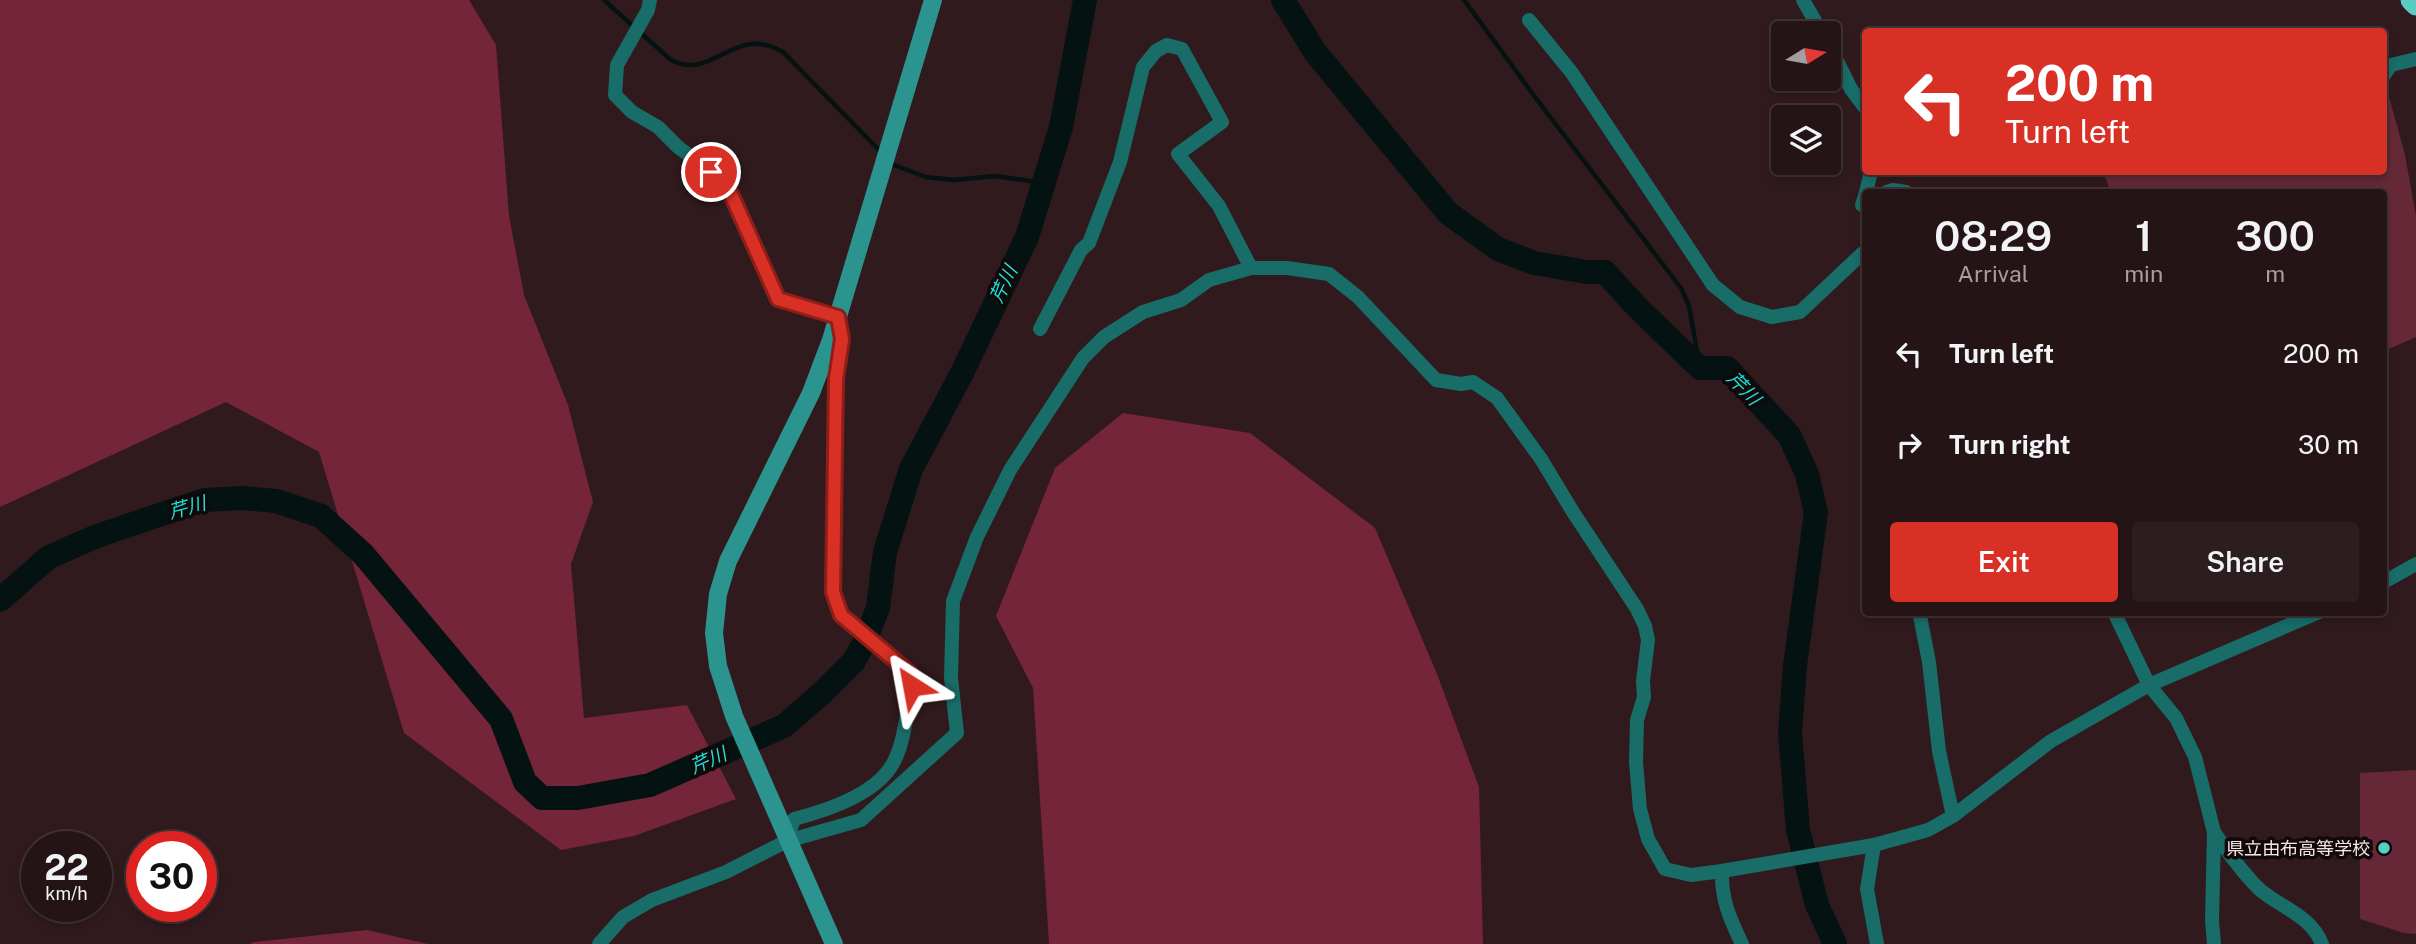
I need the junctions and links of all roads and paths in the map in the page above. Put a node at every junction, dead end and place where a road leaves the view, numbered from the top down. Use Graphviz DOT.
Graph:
graph roads {
  1 [pos="650,0"];
  2 [pos="933,0"];
  3 [pos="1803,0"];
  4 [pos="2411,0"];
  5 [pos="2416,5"];
  6 [pos="1529,20"];
  7 [pos="1815,21"];
  8 [pos="2416,59"];
  9 [pos="1841,69"];
  10 [pos="2387,71"];
  11 [pos="1862,104"];
  12 [pos="1862,254"];
  13 [pos="1251,268"];
  14 [pos="838,317"];
  15 [pos="1040,329"];
  16 [pos="2416,564"];
  17 [pos="2387,580"];
  18 [pos="1920,616"];
  19 [pos="2116,616"];
  20 [pos="2310,616"];
  21 [pos="2149,685"];
  22 [pos="1953,816"];
  23 [pos="784,832"];
  24 [pos="2214,832"];
  25 [pos="1867,846"];
  26 [pos="1723,871"];
  27 [pos="599,944"];
  28 [pos="834,944"];
  29 [pos="1742,944"];
  30 [pos="1877,944"];
  31 [pos="2214,944"];
  32 [pos="2322,944"];
  1 -- 14 [label="street"];
  2 -- 14 [label="street"];
  3 -- 7 [label="street"];
  4 -- 5 [label="highway"];
  6 -- 12 [label="street"];
  8 -- 10 [label="street"];
  9 -- 11 [label="street"];
  13 -- 15 [label="street"];
  13 -- 23 [label="street"];
  13 -- 26 [label="street"];
  14 -- 23 [label="street"];
  14 -- 23 [label="street"];
  16 -- 17 [label="street"];
  18 -- 22 [label="street"];
  19 -- 21 [label="street"];
  20 -- 21 [label="street"];
  21 -- 22 [label="street"];
  21 -- 24 [label="street"];
  22 -- 25 [label="street"];
  23 -- 27 [label="street"];
  23 -- 28 [label="street"];
  24 -- 31 [label="street"];
  24 -- 32 [label="street"];
  25 -- 26 [label="street"];
  25 -- 30 [label="street"];
  26 -- 29 [label="street"];
}
